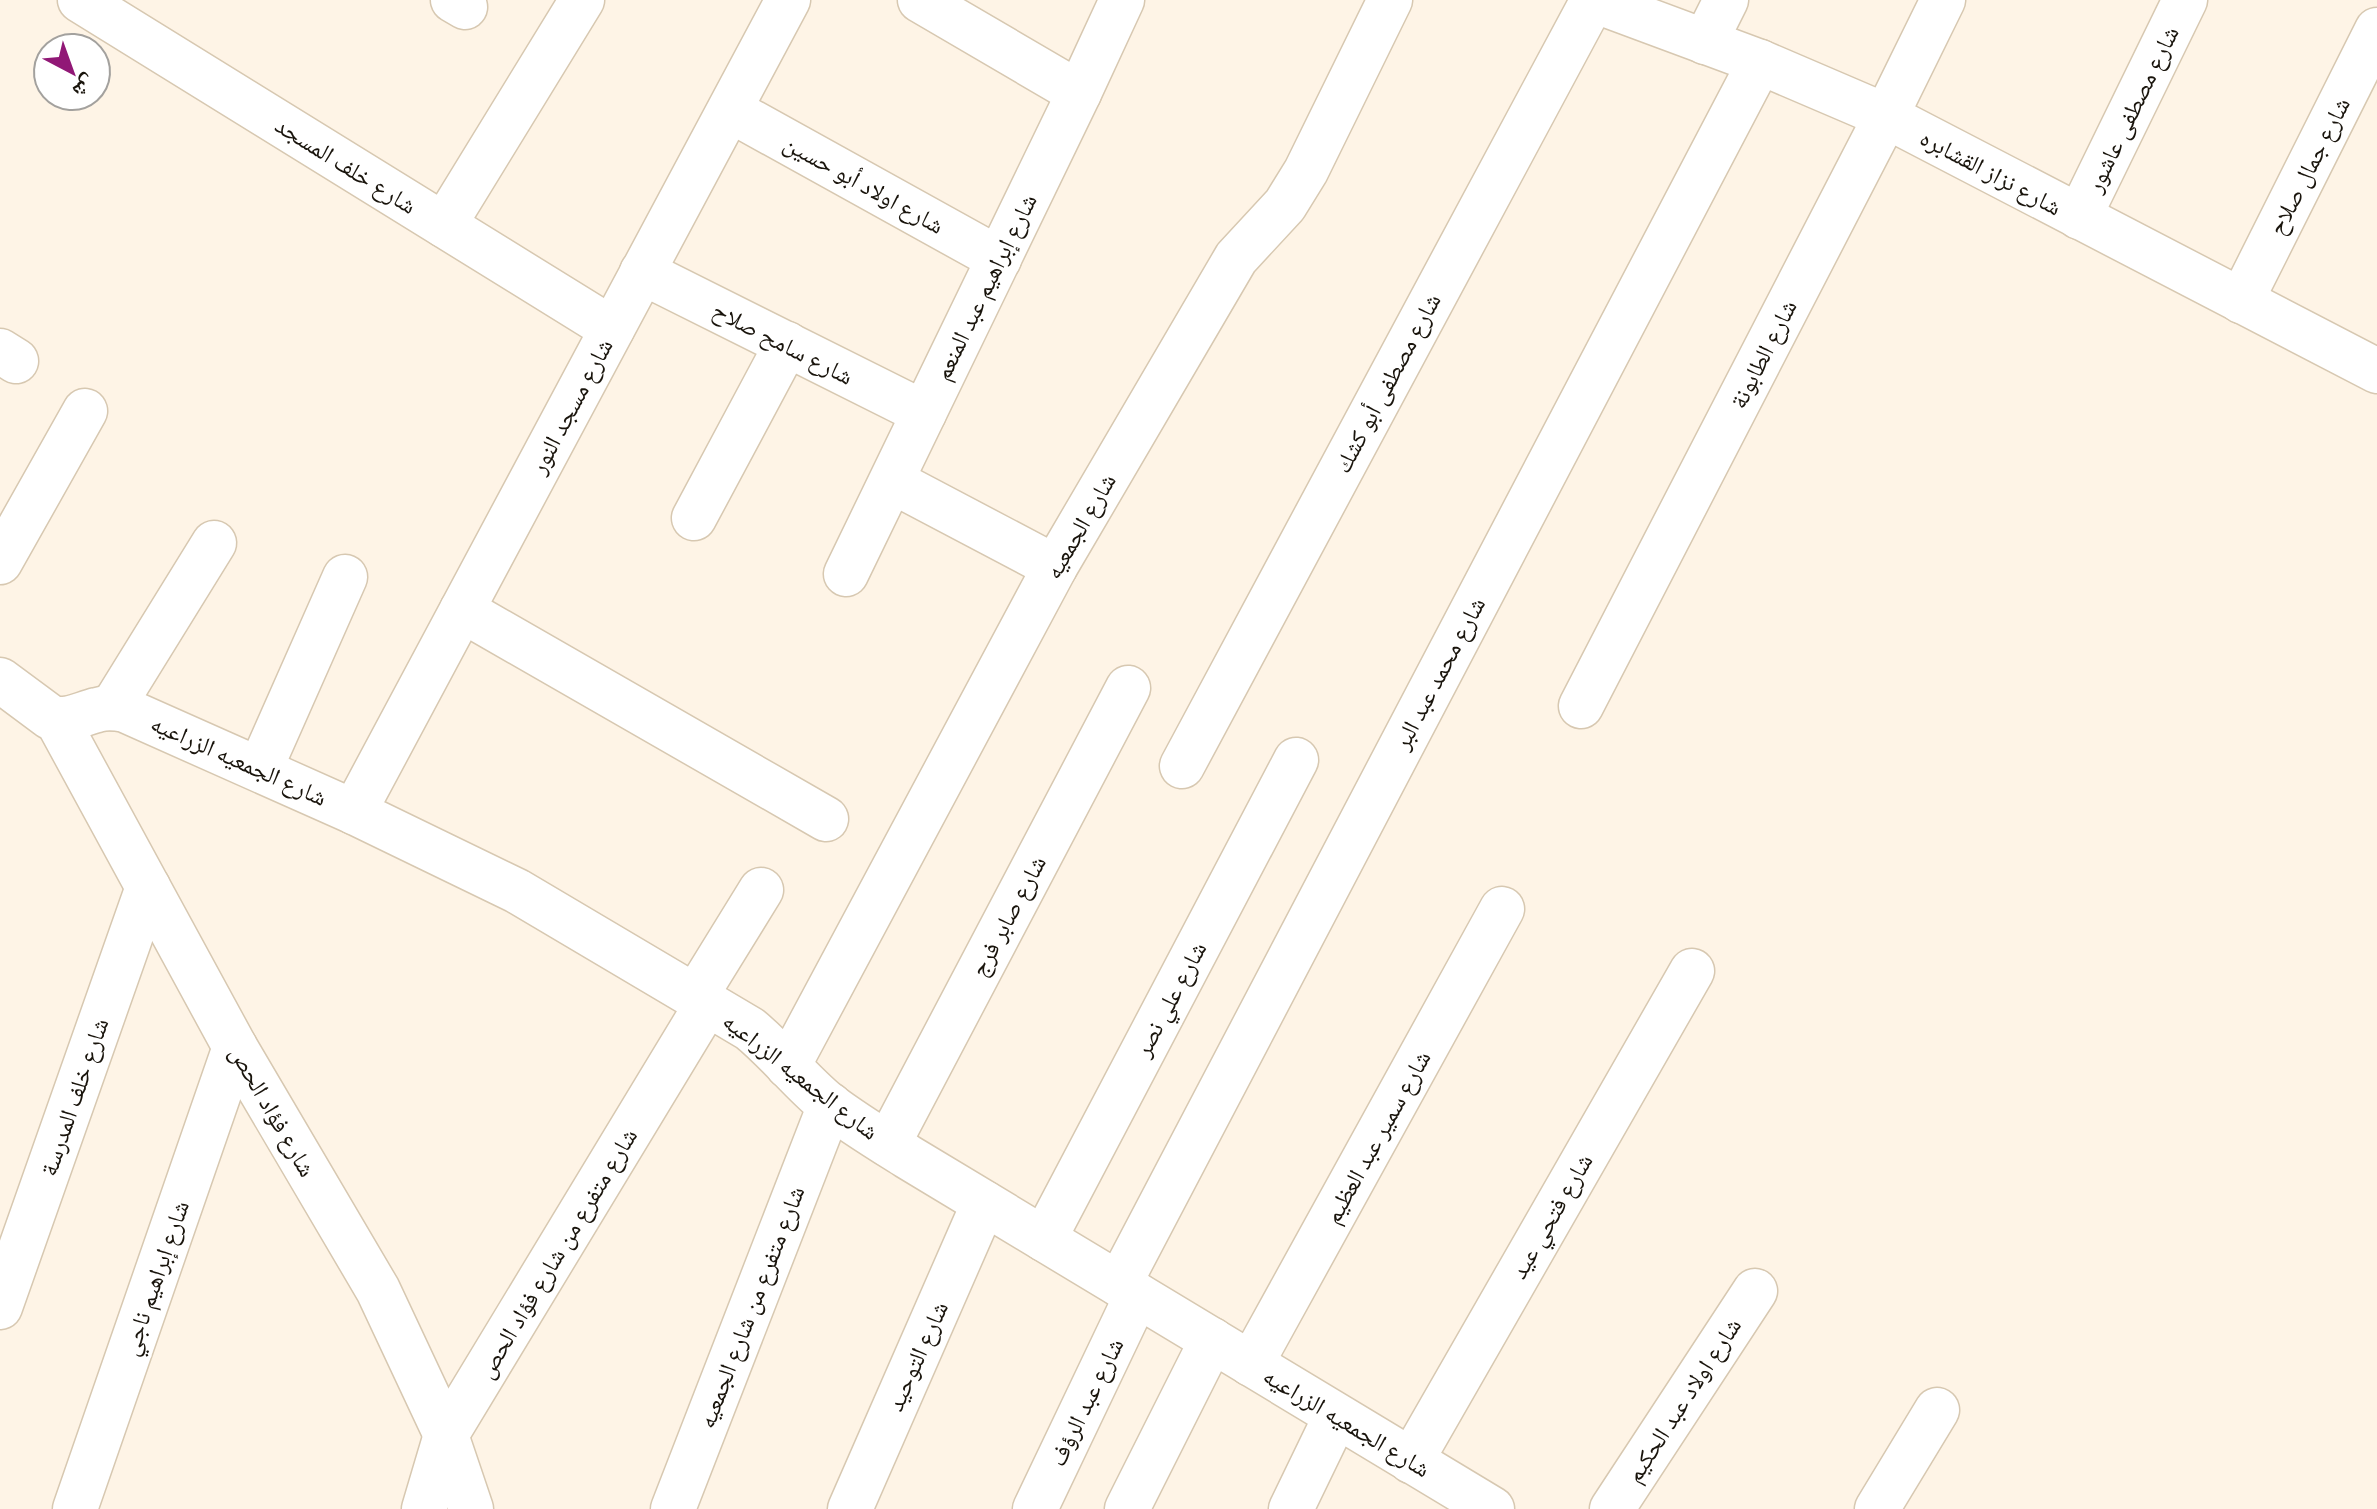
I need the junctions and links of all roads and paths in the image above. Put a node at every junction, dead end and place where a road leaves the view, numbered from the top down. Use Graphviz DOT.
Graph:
graph roads {
  1 [pos="80,0"];
  2 [pos="582,0"];
  3 [pos="788,0"];
  4 [pos="920,0"];
  5 [pos="1122,0"];
  6 [pos="1390,0"];
  7 [pos="1593,0"];
  8 [pos="1726,0"];
  9 [pos="1943,0"];
  10 [pos="2185,0"];
  11 [pos="2377,30"];
  12 [pos="1705,42"];
  13 [pos="1760,62"];
  14 [pos="1079,93"];
  15 [pos="730,110"];
  16 [pos="1886,116"];
  17 [pos="2079,217"];
  18 [pos="444,225"];
  19 [pos="999,259"];
  20 [pos="642,272"];
  21 [pos="2241,301"];
  22 [pos="612,329"];
  23 [pos="787,344"];
  24 [pos="2377,371"];
  25 [pos="85,411"];
  26 [pos="924,413"];
  27 [pos="892,481"];
  28 [pos="694,518"];
  29 [pos="214,543"];
  30 [pos="0,562"];
  31 [pos="1055,567"];
  32 [pos="846,574"];
  33 [pos="345,577"];
  34 [pos="462,610"];
  35 [pos="0,680"];
  36 [pos="1128,688"];
  37 [pos="1581,706"];
  38 [pos="112,708"];
  39 [pos="57,720"];
  40 [pos="1296,760"];
  41 [pos="1182,766"];
  42 [pos="260,769"];
  43 [pos="354,812"];
  44 [pos="826,819"];
  45 [pos="148,887"];
  46 [pos="761,890"];
  47 [pos="1502,909"];
  48 [pos="1692,971"];
  49 [pos="701,1000"];
  50 [pos="235,1047"];
  51 [pos="788,1066"];
  52 [pos="830,1105"];
  53 [pos="888,1144"];
  54 [pos="984,1203"];
  55 [pos="1044,1239"];
  56 [pos="1128,1290"];
  57 [pos="1755,1291"];
  58 [pos="0,1307"];
  59 [pos="1212,1340"];
  60 [pos="1251,1364"];
  61 [pos="1937,1410"];
  62 [pos="1336,1416"];
  63 [pos="446,1435"];
  64 [pos="1411,1461"];
  65 [pos="75,1509"];
  66 [pos="424,1509"];
  67 [pos="471,1509"];
  68 [pos="673,1509"];
  69 [pos="850,1509"];
  70 [pos="1035,1509"];
  71 [pos="1127,1509"];
  72 [pos="1291,1509"];
  73 [pos="1492,1509"];
  74 [pos="1612,1509"];
  75 [pos="1877,1509"];
  1 -- 18 [label="street, شارع خلف المسجد"];
  2 -- 18 [label="street"];
  3 -- 15 [label="street, شارع مسجد النور"];
  4 -- 14 [label="street"];
  5 -- 14 [label="street, شارع إبراهيم عبد المنعم"];
  6 -- 31 [label="street, شارع الجمعيه"];
  7 -- 12 [label="street, شارع نزاز القشابره"];
  7 -- 41 [label="street, شارع مصطفى أبو كشك"];
  8 -- 12 [label="street"];
  9 -- 16 [label="street, شارع الطابونة"];
  10 -- 17 [label="street, شارع مصطفى عاشور"];
  11 -- 21 [label="street, شارع جمال صلاح"];
  12 -- 13 [label="street, شارع نزاز القشابره"];
  13 -- 16 [label="street, شارع نزاز القشابره"];
  13 -- 56 [label="street, شارع محمد عبد البر"];
  14 -- 19 [label="street, شارع إبراهيم عبد المنعم"];
  15 -- 19 [label="street, شارع اولاد أبو حسين"];
  15 -- 20 [label="street, شارع مسجد النور"];
  16 -- 17 [label="street, شارع نزاز القشابره"];
  16 -- 37 [label="street, شارع الطابونة"];
  17 -- 21 [label="street, شارع نزاز القشابره"];
  18 -- 22 [label="street, شارع خلف المسجد"];
  19 -- 26 [label="street, شارع إبراهيم عبد المنعم"];
  20 -- 22 [label="street, شارع مسجد النور"];
  20 -- 23 [label="street, شارع سامح صلاح"];
  21 -- 24 [label="street, شارع نزاز القشابره"];
  22 -- 34 [label="street, شارع مسجد النور"];
  23 -- 26 [label="street, شارع سامح صلاح"];
  23 -- 28 [label="street"];
  25 -- 30 [label="street"];
  26 -- 27 [label="street, شارع إبراهيم عبد المنعم"];
  27 -- 31 [label="street"];
  27 -- 32 [label="street, شارع إبراهيم عبد المنعم"];
  29 -- 38 [label="street"];
  31 -- 51 [label="street, شارع الجمعيه"];
  33 -- 42 [label="street"];
  34 -- 43 [label="street, شارع مسجد النور"];
  34 -- 44 [label="street"];
  35 -- 39 [label="street"];
  36 -- 53 [label="street, شارع صابر فرج"];
  38 -- 39 [label="street"];
  38 -- 42 [label="street, شارع الجمعيه الزراعيه"];
  39 -- 45 [label="street, شارع فؤاد الحص"];
  40 -- 55 [label="street, شارع علي نصر"];
  42 -- 43 [label="street, شارع الجمعيه الزراعيه"];
  43 -- 49 [label="street, شارع الجمعيه الزراعيه"];
  45 -- 50 [label="street, شارع فؤاد الحص"];
  45 -- 58 [label="street, شارع خلف المدرسة"];
  46 -- 49 [label="street, شارع متفرع من شارع فؤاد الحص"];
  47 -- 60 [label="street, شارع سمير عبد العظيم"];
  48 -- 64 [label="street, شارع فتحي عيد"];
  49 -- 51 [label="street, شارع الجمعيه الزراعيه"];
  49 -- 63 [label="street, شارع متفرع من شارع فؤاد الحص"];
  50 -- 63 [label="street, شارع فؤاد الحص"];
  50 -- 65 [label="street, شارع إبراهيم ناجي"];
  51 -- 52 [label="street, شارع الجمعيه الزراعيه"];
  52 -- 53 [label="street, شارع الجمعيه الزراعيه"];
  52 -- 68 [label="street, شارع متفرع من شارع الجمعيه"];
  53 -- 54 [label="street, شارع الجمعيه الزراعيه"];
  54 -- 55 [label="street, شارع الجمعيه الزراعيه"];
  54 -- 69 [label="street, شارع التوحيد"];
  55 -- 56 [label="street, شارع الجمعيه الزراعيه"];
  56 -- 59 [label="street, شارع الجمعيه الزراعيه"];
  56 -- 70 [label="street, شارع عبد الرؤف"];
  57 -- 74 [label="street, شارع اولاد عبد الحكيم"];
  59 -- 60 [label="street, شارع الجمعيه الزراعيه"];
  59 -- 71 [label="street"];
  60 -- 62 [label="street, شارع الجمعيه الزراعيه"];
  61 -- 75 [label="street"];
  62 -- 64 [label="street, شارع الجمعيه الزراعيه"];
  62 -- 72 [label="street"];
  63 -- 66 [label="street, شارع متفرع من شارع فؤاد الحص"];
  63 -- 67 [label="street, شارع فؤاد الحص"];
  64 -- 73 [label="street, شارع الجمعيه الزراعيه"];
}
